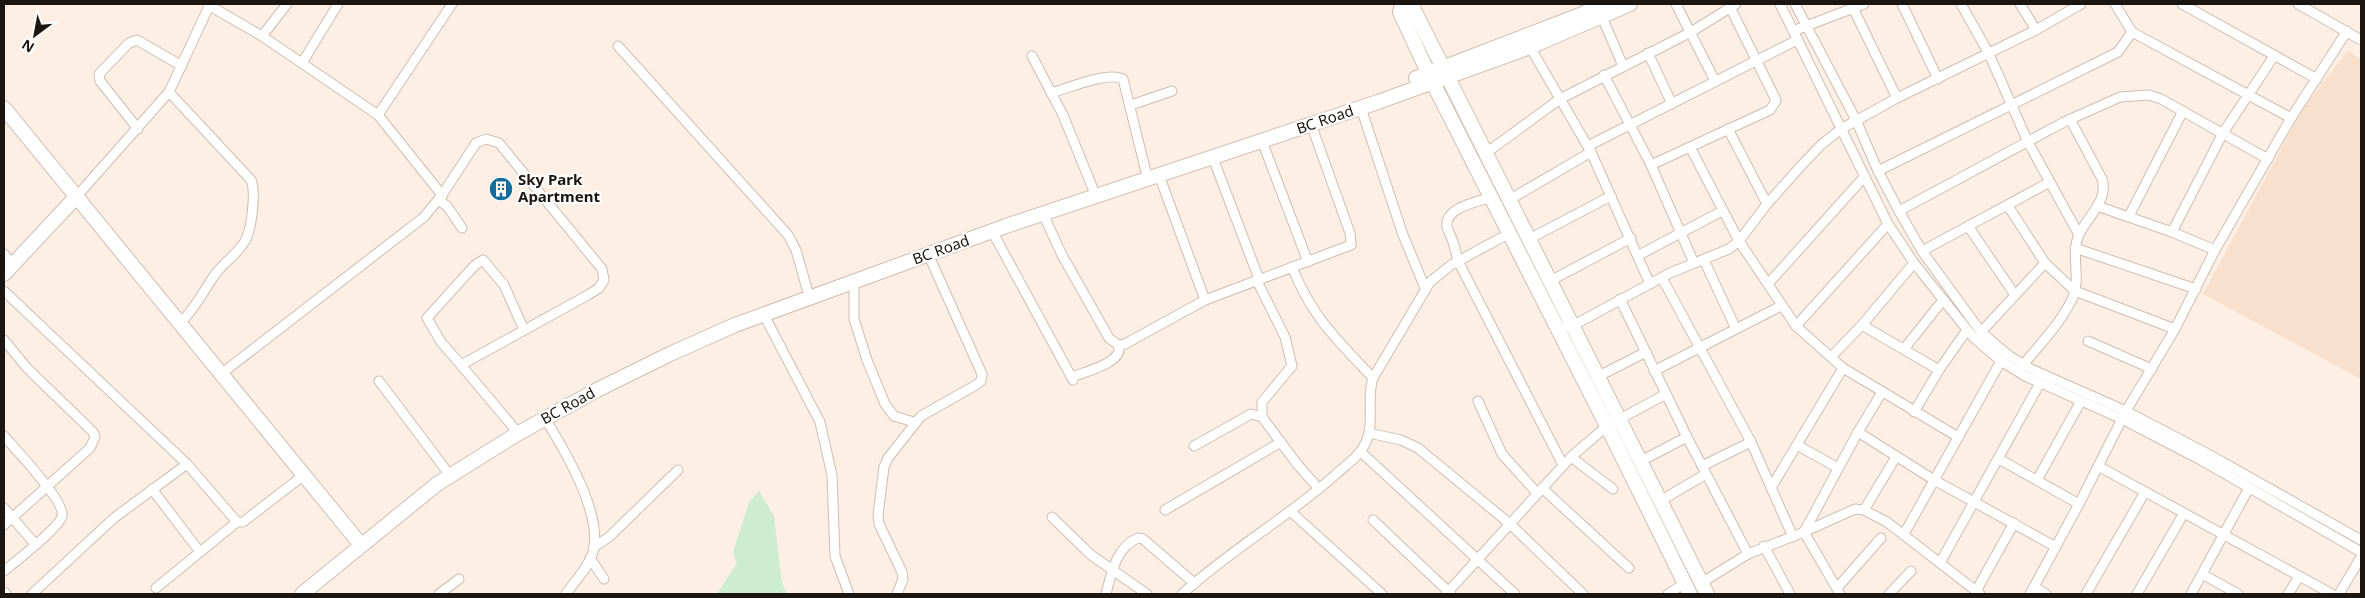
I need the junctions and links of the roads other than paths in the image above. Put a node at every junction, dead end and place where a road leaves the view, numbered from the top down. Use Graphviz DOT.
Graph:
graph roads {
  1 [pos="287,4"];
  2 [pos="338,4"];
  3 [pos="452,4"];
  4 [pos="1402,4"];
  5 [pos="1411,4"];
  6 [pos="1630,4"];
  7 [pos="1676,4"];
  8 [pos="1780,4"];
  9 [pos="1795,4"];
  10 [pos="1864,4"];
  11 [pos="1902,4"];
  12 [pos="1961,4"];
  13 [pos="2020,4"];
  14 [pos="2115,4"];
  15 [pos="2182,4"];
  16 [pos="2298,4"];
  17 [pos="2319,4"];
  18 [pos="210,5"];
  19 [pos="1733,5"];
  20 [pos="2076,5"];
  21 [pos="1852,6"];
  22 [pos="1596,8"];
  23 [pos="2314,12"];
  24 [pos="1808,27"];
  25 [pos="2036,30"];
  26 [pos="2347,31"];
  27 [pos="1691,32"];
  28 [pos="2132,32"];
  29 [pos="1795,35"];
  30 [pos="262,36"];
  31 [pos="2361,40"];
  32 [pos="618,46"];
  33 [pos="1530,47"];
  34 [pos="1648,53"];
  35 [pos="1989,54"];
  36 [pos="1032,56"];
  37 [pos="2274,56"];
  38 [pos="1756,60"];
  39 [pos="302,63"];
  40 [pos="182,66"];
  41 [pos="1623,66"];
  42 [pos="1444,71"];
  43 [pos="1604,75"];
  44 [pos="1430,76"];
  45 [pos="1938,79"];
  46 [pos="2317,79"];
  47 [pos="1715,81"];
  48 [pos="1172,91"];
  49 [pos="169,92"];
  50 [pos="1051,93"];
  51 [pos="2247,94"];
  52 [pos="1897,98"];
  53 [pos="1560,99"];
  54 [pos="1672,104"];
  55 [pos="2010,104"];
  56 [pos="1130,105"];
  57 [pos="4,108"];
  58 [pos="1361,108"];
  59 [pos="2183,111"];
  60 [pos="378,115"];
  61 [pos="2291,118"];
  62 [pos="2070,119"];
  63 [pos="1856,120"];
  64 [pos="1311,124"];
  65 [pos="1632,124"];
  66 [pos="138,129"];
  67 [pos="1728,129"];
  68 [pos="1841,129"];
  69 [pos="2223,133"];
  70 [pos="1262,141"];
  71 [pos="2028,142"];
  72 [pos="1690,147"];
  73 [pos="1590,149"];
  74 [pos="1486,153"];
  75 [pos="1213,158"];
  76 [pos="2268,159"];
  77 [pos="1651,165"];
  78 [pos="1878,171"];
  79 [pos="1152,173"];
  80 [pos="1865,176"];
  81 [pos="2048,183"];
  82 [pos="1093,189"];
  83 [pos="442,194"];
  84 [pos="77,196"];
  85 [pos="1611,196"];
  86 [pos="1492,197"];
  87 [pos="1509,200"];
  88 [pos="1767,204"];
  89 [pos="2008,206"];
  90 [pos="2097,206"];
  91 [pos="1047,210"];
  92 [pos="1722,211"];
  93 [pos="1899,211"];
  94 [pos="2129,216"];
  95 [pos="1888,224"];
  96 [pos="1968,226"];
  97 [pos="462,228"];
  98 [pos="992,231"];
  99 [pos="1680,231"];
  100 [pos="2172,232"];
  101 [pos="1510,233"];
  102 [pos="2079,235"];
  103 [pos="1631,238"];
  104 [pos="1529,239"];
  105 [pos="1739,242"];
  106 [pos="2075,248"];
  107 [pos="2215,250"];
  108 [pos="1922,251"];
  109 [pos="927,252"];
  110 [pos="1639,255"];
  111 [pos="1704,260"];
  112 [pos="1458,261"];
  113 [pos="1308,262"];
  114 [pos="1914,262"];
  115 [pos="1694,263"];
  116 [pos="2044,263"];
  117 [pos="7,264"];
  118 [pos="1292,267"];
  119 [pos="1662,278"];
  120 [pos="1259,279"];
  121 [pos="854,281"];
  122 [pos="1550,281"];
  123 [pos="1650,284"];
  124 [pos="1768,284"];
  125 [pos="1425,288"];
  126 [pos="807,289"];
  127 [pos="2196,289"];
  128 [pos="4,291"];
  129 [pos="2075,291"];
  130 [pos="2015,295"];
  131 [pos="1620,299"];
  132 [pos="1205,300"];
  133 [pos="1943,300"];
  134 [pos="1781,306"];
  135 [pos="763,311"];
  136 [pos="180,323"];
  137 [pos="1796,326"];
  138 [pos="1862,326"];
  139 [pos="1565,328"];
  140 [pos="1736,329"];
  141 [pos="2175,329"];
  142 [pos="524,330"];
  143 [pos="1967,330"];
  144 [pos="1981,332"];
  145 [pos="4,340"];
  146 [pos="2088,342"];
  147 [pos="1118,345"];
  148 [pos="1698,348"];
  149 [pos="1904,348"];
  150 [pos="1646,352"];
  151 [pos="1830,358"];
  152 [pos="2001,361"];
  153 [pos="2023,364"];
  154 [pos="460,365"];
  155 [pos="1843,368"];
  156 [pos="2152,369"];
  157 [pos="1939,370"];
  158 [pos="1654,371"];
  159 [pos="221,374"];
  160 [pos="1597,377"];
  161 [pos="1372,378"];
  162 [pos="379,381"];
  163 [pos="2040,383"];
  164 [pos="1882,392"];
  165 [pos="1666,394"];
  166 [pos="1478,401"];
  167 [pos="2080,401"];
  168 [pos="1914,412"];
  169 [pos="2124,415"];
  170 [pos="1262,417"];
  171 [pos="546,420"];
  172 [pos="914,422"];
  173 [pos="1613,423"];
  174 [pos="515,431"];
  175 [pos="1858,432"];
  176 [pos="1369,433"];
  177 [pos="4,436"];
  178 [pos="1687,437"];
  179 [pos="1958,437"];
  180 [pos="1281,442"];
  181 [pos="1751,442"];
  182 [pos="1797,445"];
  183 [pos="1194,446"];
  184 [pos="1361,452"];
  185 [pos="1571,457"];
  186 [pos="1896,457"];
  187 [pos="1999,459"];
  188 [pos="1639,462"];
  189 [pos="187,464"];
  190 [pos="1563,465"];
  191 [pos="1702,466"];
  192 [pos="2098,466"];
  193 [pos="1838,468"];
  194 [pos="446,470"];
  195 [pos="678,470"];
  196 [pos="1706,474"];
  197 [pos="304,475"];
  198 [pos="1934,480"];
  199 [pos="2037,480"];
  200 [pos="47,486"];
  201 [pos="1771,488"];
  202 [pos="2249,488"];
  203 [pos="152,489"];
  204 [pos="1319,489"];
  205 [pos="1613,489"];
  206 [pos="1540,491"];
  207 [pos="2144,492"];
  208 [pos="1660,501"];
  209 [pos="1974,503"];
  210 [pos="2080,504"];
  211 [pos="4,508"];
  212 [pos="1165,510"];
  213 [pos="1864,510"];
  214 [pos="1290,511"];
  215 [pos="2184,513"];
  216 [pos="1052,517"];
  217 [pos="13,518"];
  218 [pos="1372,520"];
  219 [pos="237,522"];
  220 [pos="2014,523"];
  221 [pos="1510,524"];
  222 [pos="4,526"];
  223 [pos="1804,532"];
  224 [pos="1904,534"];
  225 [pos="2224,535"];
  226 [pos="1793,537"];
  227 [pos="1881,538"];
  228 [pos="2361,540"];
  229 [pos="358,542"];
  230 [pos="35,544"];
  231 [pos="1764,546"];
  232 [pos="2056,546"];
  233 [pos="594,547"];
  234 [pos="200,552"];
  235 [pos="2361,552"];
  236 [pos="1748,554"];
  237 [pos="2361,557"];
  238 [pos="590,558"];
  239 [pos="1478,558"];
  240 [pos="1940,563"];
  241 [pos="1629,568"];
  242 [pos="4,571"];
  243 [pos="1112,571"];
  244 [pos="1911,572"];
  245 [pos="2202,574"];
  246 [pos="2299,577"];
  247 [pos="460,579"];
  248 [pos="604,579"];
  249 [pos="1194,583"];
  250 [pos="156,588"];
  251 [pos="1704,588"];
  252 [pos="1687,589"];
  253 [pos="1838,591"];
  254 [pos="2032,591"];
  255 [pos="1978,592"];
  256 [pos="1448,593"];
  257 [pos="32,594"];
  258 [pos="291,594"];
  259 [pos="302,594"];
  260 [pos="439,594"];
  261 [pos="566,594"];
  262 [pos="849,594"];
  263 [pos="897,594"];
  264 [pos="1106,594"];
  265 [pos="1147,594"];
  266 [pos="1182,594"];
  267 [pos="1382,594"];
  268 [pos="1515,594"];
  269 [pos="1583,594"];
  270 [pos="1668,594"];
  271 [pos="1790,594"];
  272 [pos="1889,594"];
  273 [pos="2046,594"];
  274 [pos="2086,594"];
  275 [pos="2138,594"];
  276 [pos="2191,594"];
  277 [pos="2238,594"];
  278 [pos="2288,594"];
  279 [pos="2332,594"];
  280 [pos="2339,594"];
  1 -- 30 [label="street"];
  2 -- 39 [label="street"];
  3 -- 60 [label="street"];
  4 -- 44 [label="street"];
  5 -- 42 [label="street"];
  6 -- 22 [label="street, BC Road"];
  7 -- 27 [label="street"];
  8 -- 29 [label="street"];
  9 -- 24 [label="street"];
  10 -- 21 [label="street"];
  11 -- 45 [label="street"];
  12 -- 35 [label="street"];
  13 -- 25 [label="street"];
  14 -- 28 [label="street"];
  15 -- 37 [label="street"];
  16 -- 23 [label="street"];
  17 -- 23 [label="street"];
  18 -- 30 [label="street"];
  18 -- 40 [label="street"];
  19 -- 27 [label="street"];
  19 -- 38 [label="street"];
  20 -- 25 [label="street"];
  21 -- 24 [label="street"];
  21 -- 52 [label="street"];
  22 -- 33 [label="street, BC Road"];
  22 -- 41 [label="street"];
  22 -- 42 [label="street"];
  23 -- 26 [label="street"];
  24 -- 29 [label="street"];
  24 -- 63 [label="street"];
  25 -- 35 [label="street"];
  26 -- 31 [label="street"];
  26 -- 46 [label="street"];
  27 -- 34 [label="street"];
  27 -- 47 [label="street"];
  28 -- 51 [label="street"];
  28 -- 55 [label="street"];
  29 -- 38 [label="street"];
  29 -- 68 [label="street"];
  30 -- 39 [label="street"];
  32 -- 126 [label="street"];
  33 -- 42 [label="street, BC Road"];
  33 -- 53 [label="street"];
  34 -- 41 [label="street"];
  34 -- 54 [label="street"];
  35 -- 45 [label="street"];
  35 -- 55 [label="street"];
  36 -- 50 [label="street"];
  37 -- 46 [label="street"];
  37 -- 51 [label="street"];
  38 -- 47 [label="street"];
  38 -- 67 [label="street"];
  39 -- 60 [label="street"];
  40 -- 49 [label="street"];
  40 -- 66 [label="street"];
  41 -- 43 [label="street"];
  42 -- 44 [label="street, BC Road"];
  42 -- 74 [label="street"];
  43 -- 53 [label="street"];
  43 -- 65 [label="street"];
  44 -- 58 [label="street, BC Road"];
  44 -- 79 [label="street, BC Road"];
  44 -- 86 [label="street"];
  45 -- 52 [label="street"];
  46 -- 61 [label="street"];
  47 -- 54 [label="street"];
  48 -- 56 [label="street"];
  49 -- 66 [label="street"];
  49 -- 136 [label="street"];
  50 -- 56 [label="street"];
  50 -- 82 [label="street"];
  51 -- 61 [label="street"];
  51 -- 69 [label="street"];
  52 -- 63 [label="street"];
  53 -- 73 [label="street"];
  53 -- 74 [label="street"];
  54 -- 65 [label="street"];
  55 -- 71 [label="street"];
  55 -- 78 [label="street"];
  56 -- 79 [label="street"];
  57 -- 84 [label="street"];
  58 -- 64 [label="street, BC Road"];
  58 -- 125 [label="street"];
  59 -- 62 [label="street"];
  59 -- 69 [label="street"];
  59 -- 94 [label="street"];
  60 -- 83 [label="street"];
  61 -- 76 [label="street"];
  62 -- 71 [label="street"];
  62 -- 90 [label="street"];
  63 -- 68 [label="street"];
  63 -- 78 [label="street"];
  64 -- 70 [label="street, BC Road"];
  64 -- 113 [label="street"];
  65 -- 73 [label="street"];
  65 -- 77 [label="street"];
  66 -- 84 [label="street"];
  67 -- 72 [label="street"];
  67 -- 88 [label="street"];
  68 -- 80 [label="street"];
  68 -- 88 [label="street"];
  69 -- 76 [label="street"];
  69 -- 100 [label="street"];
  70 -- 75 [label="street, BC Road"];
  70 -- 113 [label="street"];
  71 -- 81 [label="street"];
  71 -- 93 [label="street"];
  72 -- 77 [label="street"];
  72 -- 92 [label="street"];
  73 -- 85 [label="street"];
  73 -- 87 [label="street"];
  74 -- 87 [label="street"];
  75 -- 79 [label="street, BC Road"];
  75 -- 120 [label="street"];
  76 -- 107 [label="street"];
  77 -- 99 [label="street"];
  78 -- 93 [label="street"];
  79 -- 82 [label="street, BC Road"];
  79 -- 91 [label="street, BC Road"];
  79 -- 132 [label="street"];
  80 -- 95 [label="street"];
  80 -- 124 [label="street"];
  81 -- 89 [label="street"];
  81 -- 102 [label="street"];
  82 -- 91 [label="street, BC Road"];
  83 -- 97 [label="street"];
  83 -- 142 [label="street"];
  83 -- 159 [label="street"];
  84 -- 117 [label="street"];
  84 -- 136 [label="street"];
  85 -- 103 [label="street"];
  85 -- 104 [label="street"];
  86 -- 101 [label="street"];
  86 -- 112 [label="street"];
  87 -- 104 [label="street"];
  88 -- 105 [label="street"];
  89 -- 96 [label="street"];
  89 -- 116 [label="street"];
  90 -- 94 [label="street"];
  90 -- 102 [label="street"];
  91 -- 98 [label="street, BC Road"];
  91 -- 109 [label="street, BC Road"];
  91 -- 147 [label="street"];
  92 -- 99 [label="street"];
  92 -- 105 [label="street"];
  93 -- 108 [label="street"];
  94 -- 100 [label="street"];
  95 -- 114 [label="street"];
  95 -- 137 [label="street"];
  96 -- 108 [label="street"];
  96 -- 130 [label="street"];
  98 -- 109 [label="street, BC Road"];
  98 -- 147 [label="street"];
  99 -- 110 [label="street"];
  99 -- 115 [label="street"];
  100 -- 107 [label="street"];
  101 -- 112 [label="street"];
  101 -- 139 [label="street"];
  102 -- 106 [label="street"];
  103 -- 110 [label="street"];
  103 -- 122 [label="street"];
  104 -- 122 [label="street"];
  105 -- 111 [label="street"];
  105 -- 124 [label="street"];
  106 -- 127 [label="street"];
  106 -- 129 [label="street"];
  107 -- 127 [label="street"];
  108 -- 144 [label="street"];
  109 -- 121 [label="street, BC Road"];
  109 -- 126 [label="street, BC Road"];
  109 -- 172 [label="street"];
  110 -- 123 [label="street"];
  111 -- 115 [label="street"];
  111 -- 140 [label="street"];
  112 -- 125 [label="street"];
  112 -- 190 [label="street"];
  113 -- 118 [label="street"];
  114 -- 133 [label="street"];
  114 -- 138 [label="street"];
  115 -- 119 [label="street"];
  116 -- 129 [label="street"];
  116 -- 130 [label="street"];
  118 -- 120 [label="street"];
  118 -- 161 [label="street"];
  119 -- 123 [label="street"];
  119 -- 148 [label="street"];
  120 -- 132 [label="street"];
  120 -- 170 [label="street"];
  121 -- 135 [label="street, BC Road"];
  121 -- 172 [label="street"];
  122 -- 139 [label="street"];
  123 -- 131 [label="street"];
  124 -- 134 [label="street"];
  125 -- 161 [label="street"];
  126 -- 135 [label="street, BC Road"];
  127 -- 141 [label="street"];
  128 -- 189 [label="street"];
  129 -- 141 [label="street"];
  129 -- 153 [label="street"];
  130 -- 144 [label="street"];
  131 -- 139 [label="street"];
  131 -- 150 [label="street"];
  132 -- 147 [label="street"];
  133 -- 143 [label="street"];
  133 -- 149 [label="street"];
  134 -- 137 [label="street"];
  134 -- 140 [label="street"];
  135 -- 171 [label="street, BC Road"];
  135 -- 174 [label="street, BC Road"];
  135 -- 262 [label="street"];
  136 -- 159 [label="street"];
  137 -- 151 [label="street"];
  138 -- 149 [label="street"];
  138 -- 151 [label="street"];
  139 -- 160 [label="street"];
  139 -- 173 [label="street"];
  140 -- 148 [label="street"];
  141 -- 156 [label="street"];
  142 -- 154 [label="street"];
  142 -- 154 [label="street"];
  143 -- 152 [label="street"];
  143 -- 157 [label="street"];
  144 -- 153 [label="street"];
  145 -- 200 [label="street"];
  146 -- 156 [label="street"];
  148 -- 158 [label="street"];
  148 -- 181 [label="street"];
  149 -- 157 [label="street"];
  150 -- 158 [label="street"];
  150 -- 160 [label="street"];
  151 -- 155 [label="street"];
  152 -- 163 [label="street"];
  152 -- 179 [label="street"];
  153 -- 169 [label="street"];
  154 -- 174 [label="street"];
  155 -- 164 [label="street"];
  155 -- 182 [label="street"];
  156 -- 169 [label="street"];
  157 -- 168 [label="street"];
  158 -- 165 [label="street"];
  159 -- 197 [label="street"];
  160 -- 173 [label="street"];
  161 -- 176 [label="street"];
  162 -- 194 [label="street"];
  163 -- 167 [label="street"];
  163 -- 187 [label="street"];
  164 -- 168 [label="street"];
  164 -- 175 [label="street"];
  165 -- 173 [label="street"];
  165 -- 178 [label="street"];
  166 -- 206 [label="street"];
  167 -- 169 [label="street"];
  167 -- 199 [label="street"];
  168 -- 179 [label="street"];
  169 -- 192 [label="street"];
  169 -- 202 [label="street"];
  169 -- 228 [label="street"];
  170 -- 180 [label="street"];
  170 -- 183 [label="street"];
  171 -- 174 [label="street, BC Road"];
  171 -- 233 [label="street"];
  172 -- 263 [label="street"];
  173 -- 185 [label="street"];
  173 -- 188 [label="street"];
  173 -- 252 [label="street"];
  174 -- 194 [label="street, BC Road"];
  174 -- 229 [label="street, BC Road"];
  175 -- 186 [label="street"];
  175 -- 193 [label="street"];
  176 -- 184 [label="street"];
  176 -- 221 [label="street"];
  177 -- 200 [label="street"];
  178 -- 188 [label="street"];
  178 -- 191 [label="street"];
  179 -- 198 [label="street"];
  180 -- 204 [label="street"];
  180 -- 212 [label="street"];
  181 -- 191 [label="street"];
  181 -- 201 [label="street"];
  182 -- 193 [label="street"];
  182 -- 201 [label="street"];
  184 -- 204 [label="street"];
  184 -- 239 [label="street"];
  185 -- 190 [label="street"];
  185 -- 205 [label="street"];
  186 -- 198 [label="street"];
  186 -- 213 [label="street"];
  187 -- 199 [label="street"];
  187 -- 209 [label="street"];
  188 -- 208 [label="street"];
  189 -- 203 [label="street"];
  189 -- 219 [label="street"];
  190 -- 206 [label="street"];
  191 -- 196 [label="street"];
  192 -- 207 [label="street"];
  192 -- 210 [label="street"];
  193 -- 223 [label="street"];
  194 -- 229 [label="street, BC Road"];
  195 -- 233 [label="street"];
  196 -- 208 [label="street"];
  196 -- 236 [label="street"];
  197 -- 219 [label="street"];
  197 -- 229 [label="street"];
  198 -- 209 [label="street"];
  198 -- 224 [label="street"];
  199 -- 210 [label="street"];
  200 -- 217 [label="street"];
  200 -- 230 [label="street"];
  201 -- 226 [label="street"];
  202 -- 225 [label="street"];
  202 -- 235 [label="street"];
  203 -- 234 [label="street"];
  203 -- 257 [label="street"];
  204 -- 214 [label="street"];
  206 -- 221 [label="street"];
  206 -- 241 [label="street"];
  207 -- 215 [label="street"];
  207 -- 274 [label="street"];
  208 -- 251 [label="street"];
  209 -- 220 [label="street"];
  209 -- 240 [label="street"];
  210 -- 232 [label="street"];
  211 -- 217 [label="street"];
  213 -- 223 [label="street"];
  213 -- 224 [label="street"];
  214 -- 249 [label="street"];
  214 -- 267 [label="street"];
  215 -- 225 [label="street"];
  215 -- 275 [label="street"];
  216 -- 243 [label="street"];
  217 -- 222 [label="street"];
  217 -- 230 [label="street"];
  218 -- 256 [label="street"];
  219 -- 234 [label="street"];
  220 -- 232 [label="street"];
  220 -- 255 [label="street"];
  221 -- 239 [label="street"];
  221 -- 269 [label="street"];
  223 -- 226 [label="street"];
  223 -- 253 [label="street"];
  224 -- 240 [label="street"];
  225 -- 245 [label="street"];
  225 -- 246 [label="street"];
  226 -- 231 [label="street"];
  227 -- 253 [label="street"];
  229 -- 258 [label="street, BC Road"];
  229 -- 259 [label="street, BC Road"];
  230 -- 242 [label="street"];
  231 -- 236 [label="street"];
  231 -- 271 [label="street"];
  232 -- 254 [label="street"];
  233 -- 238 [label="street"];
  234 -- 250 [label="street"];
  236 -- 251 [label="street"];
  237 -- 280 [label="street"];
  238 -- 248 [label="street"];
  238 -- 261 [label="street"];
  239 -- 256 [label="street"];
  239 -- 268 [label="street"];
  240 -- 255 [label="street"];
  243 -- 249 [label="street"];
  243 -- 264 [label="street"];
  243 -- 265 [label="street"];
  244 -- 272 [label="street"];
  245 -- 276 [label="street"];
  245 -- 277 [label="street"];
  246 -- 278 [label="street"];
  246 -- 279 [label="street"];
  247 -- 260 [label="street"];
  249 -- 266 [label="street"];
  252 -- 270 [label="street"];
  254 -- 273 [label="street"];
}
